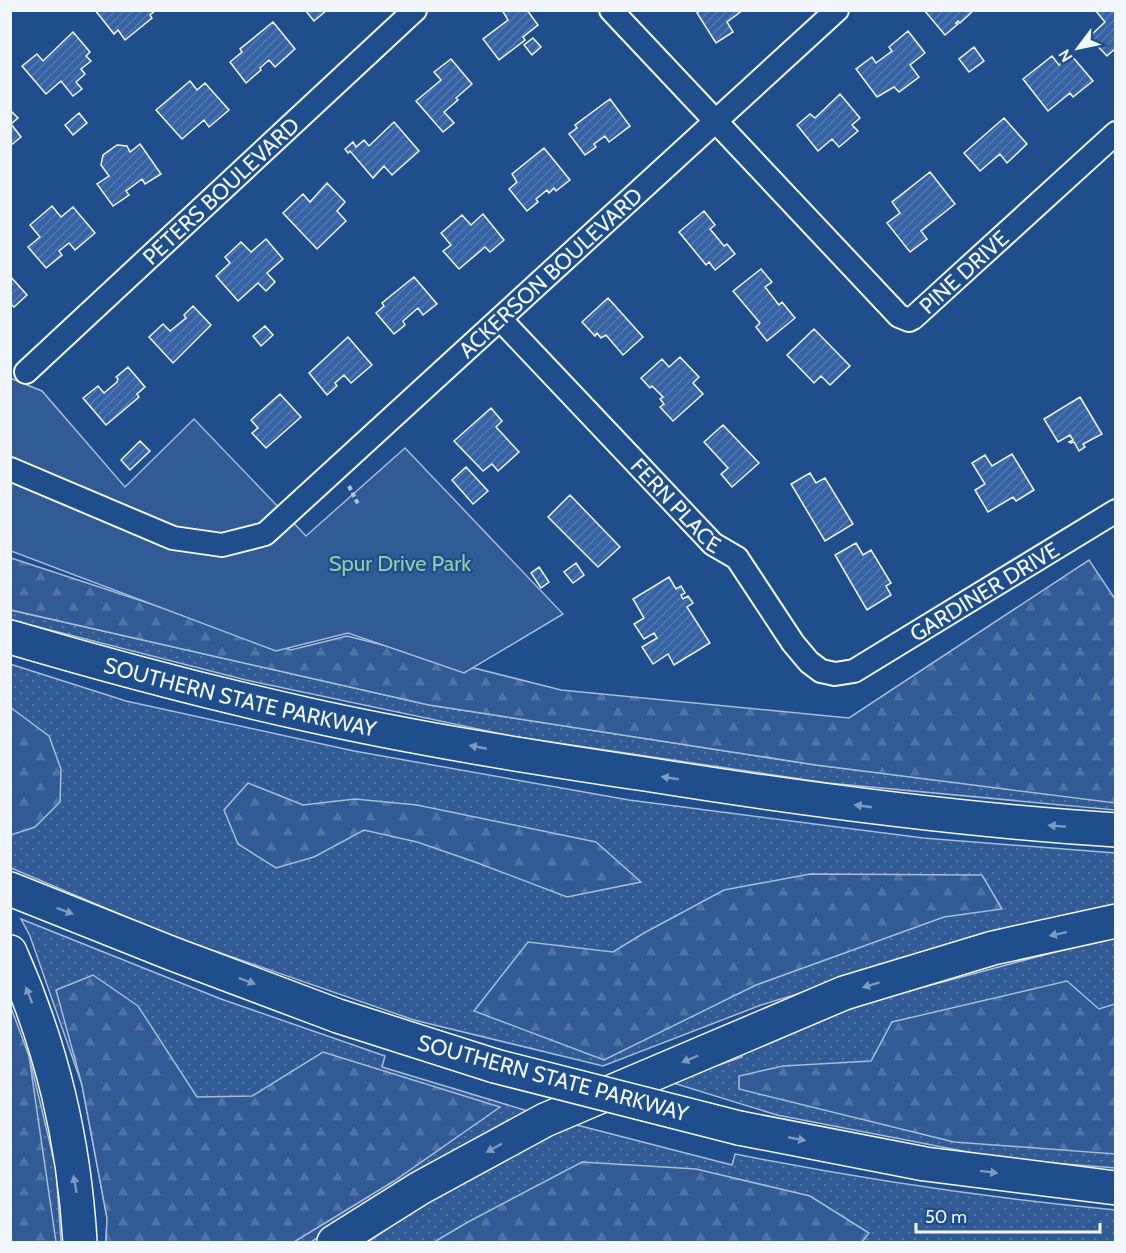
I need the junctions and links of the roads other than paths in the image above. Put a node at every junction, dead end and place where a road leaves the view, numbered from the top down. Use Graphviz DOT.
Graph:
graph roads {
  1 [pos="415,10"];
  2 [pos="611,10"];
  3 [pos="837,10"];
  4 [pos="717,122"];
  5 [pos="1116,133"];
  6 [pos="501,320"];
  7 [pos="26,372"];
  8 [pos="10,469"];
  9 [pos="1116,511"];
  10 [pos="10,637"];
  11 [pos="854,671"];
  12 [pos="1116,830"];
  13 [pos="10,889"];
  14 [pos="1116,921"];
  15 [pos="10,952"];
  16 [pos="1116,1188"];
  17 [pos="80,1242"];
  18 [pos="334,1242"];
  1 -- 7 [label="street, PETERS BOULEVARD"];
  2 -- 4 [label="street"];
  3 -- 4 [label="street, ACKERSON BOULEVARD"];
  4 -- 5 [label="street, PINE DRIVE"];
  4 -- 6 [label="street, ACKERSON BOULEVARD"];
  6 -- 8 [label="street, ACKERSON BOULEVARD"];
  6 -- 11 [label="street, FERN PLACE"];
  9 -- 11 [label="street, GARDINER DRIVE"];
  12 -- 10 [label="highway, SOUTHERN STATE PARKWAY, one-way"];
  13 -- 16 [label="highway, SOUTHERN STATE PARKWAY, one-way, bridge"];
  14 -- 18 [label="highway, one-way"];
  17 -- 15 [label="highway, one-way"];
}
